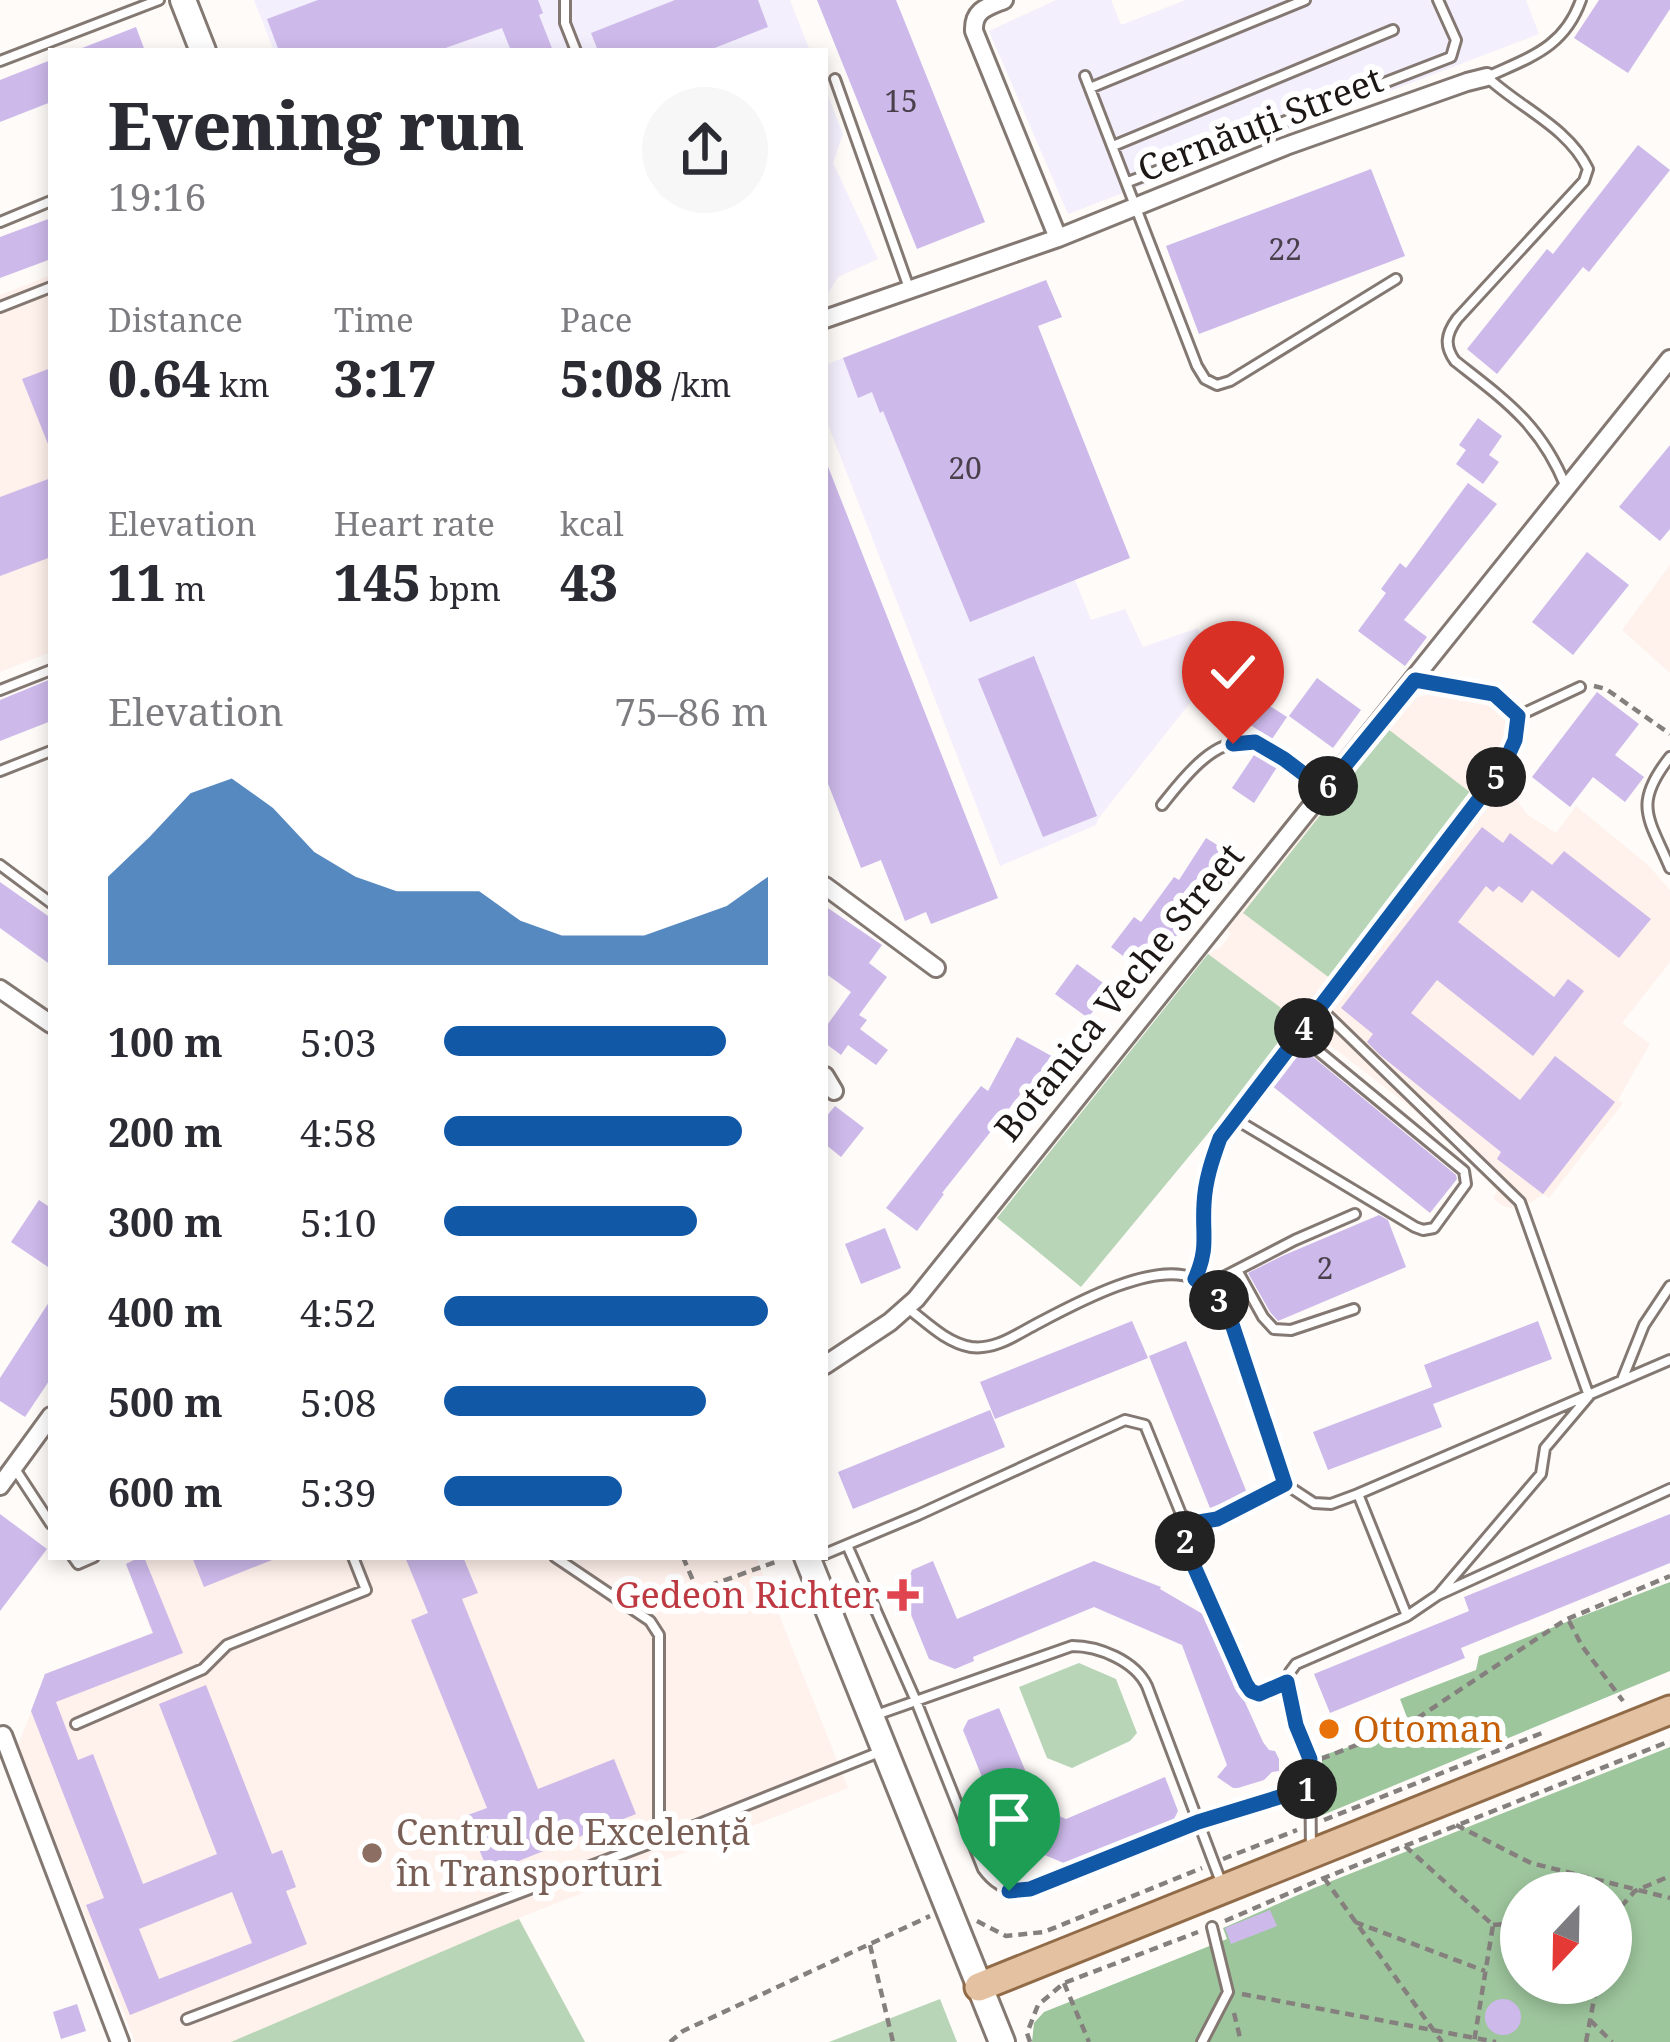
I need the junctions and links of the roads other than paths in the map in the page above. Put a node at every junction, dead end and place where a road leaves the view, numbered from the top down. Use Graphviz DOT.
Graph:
graph roads {
  1 [pos="159,0"];
  2 [pos="183,0"];
  3 [pos="566,0"];
  4 [pos="1004,0"];
  5 [pos="1305,0"];
  6 [pos="1438,0"];
  7 [pos="1582,0"];
  8 [pos="1394,30"];
  9 [pos="202,48"];
  10 [pos="575,48"];
  11 [pos="0,61"];
  12 [pos="1085,76"];
  13 [pos="1487,77"];
  14 [pos="835,79"];
  15 [pos="1090,88"];
  16 [pos="1113,146"];
  17 [pos="1128,182"];
  18 [pos="48,202"];
  19 [pos="1137,206"];
  20 [pos="0,222"];
  21 [pos="1058,238"];
  22 [pos="1396,279"];
  23 [pos="48,288"];
  24 [pos="909,290"];
  25 [pos="0,308"];
  26 [pos="828,318"];
  27 [pos="1670,359"];
  28 [pos="1663,381"];
  29 [pos="1567,488"];
  30 [pos="48,671"];
  31 [pos="1415,680"];
  32 [pos="1580,687"];
  33 [pos="0,690"];
  34 [pos="1518,716"];
  35 [pos="48,752"];
  36 [pos="1670,757"];
  37 [pos="0,771"];
  38 [pos="1325,790"];
  39 [pos="1162,805"];
  40 [pos="0,865"];
  41 [pos="1670,868"];
  42 [pos="828,888"];
  43 [pos="48,901"];
  44 [pos="936,968"];
  45 [pos="0,989"];
  46 [pos="1320,1008"];
  47 [pos="48,1022"];
  48 [pos="1299,1035"];
  49 [pos="1235,1119"];
  50 [pos="1355,1214"];
  51 [pos="1237,1270"];
  52 [pos="1195,1279"];
  53 [pos="1206,1286"];
  54 [pos="1670,1286"];
  55 [pos="908,1308"];
  56 [pos="1354,1309"];
  57 [pos="1670,1360"];
  58 [pos="828,1363"];
  59 [pos="1622,1382"];
  60 [pos="1589,1396"];
  61 [pos="48,1420"];
  62 [pos="14,1468"];
  63 [pos="1285,1484"];
  64 [pos="0,1486"];
  65 [pos="1670,1489"];
  66 [pos="1358,1494"];
  67 [pos="48,1519"];
  68 [pos="1193,1523"];
  69 [pos="847,1545"];
  70 [pos="828,1552"];
  71 [pos="354,1560"];
  72 [pos="559,1560"];
  73 [pos="815,1560"];
  74 [pos="1438,1595"];
  75 [pos="1407,1616"];
  76 [pos="1287,1682"];
  77 [pos="916,1700"];
  78 [pos="1670,1710"];
  79 [pos="870,1717"];
  80 [pos="76,1724"];
  81 [pos="3,1735"];
  82 [pos="883,1750"];
  83 [pos="1309,1788"];
  84 [pos="1198,1822"];
  85 [pos="1310,1838"];
  86 [pos="659,1840"];
  87 [pos="1219,1876"];
  88 [pos="1212,1927"];
  89 [pos="979,1987"];
  90 [pos="187,2020"];
  91 [pos="120,2042"];
  92 [pos="1002,2042"];
  93 [pos="1202,2042"];
  1 -- 11 [label="lane"];
  2 -- 9 [label="main road"];
  3 -- 10 [label="lane"];
  4 -- 21 [label="street"];
  5 -- 15 [label="lane"];
  6 -- 17 [label="lane"];
  7 -- 13 [label="lane"];
  8 -- 16 [label="lane"];
  12 -- 15 [label="lane"];
  13 -- 19 [label="street, Cernăuți Street"];
  13 -- 29 [label="lane"];
  14 -- 24 [label="lane"];
  15 -- 16 [label="lane"];
  16 -- 17 [label="lane"];
  17 -- 19 [label="lane"];
  18 -- 20 [label="lane"];
  19 -- 21 [label="street, Cernăuți Street"];
  19 -- 22 [label="lane"];
  21 -- 24 [label="street, Cernăuți Street"];
  23 -- 25 [label="lane"];
  24 -- 26 [label="street, Cernăuți Street"];
  27 -- 28 [label="street, Botanica Veche Street"];
  28 -- 29 [label="street, Botanica Veche Street"];
  29 -- 31 [label="street, Botanica Veche Street"];
  30 -- 33 [label="lane"];
  31 -- 34 [label="lane"];
  31 -- 38 [label="street, Botanica Veche Street"];
  32 -- 34 [label="lane"];
  34 -- 46 [label="lane"];
  35 -- 37 [label="lane"];
  36 -- 41 [label="lane"];
  38 -- 39 [label="lane"];
  38 -- 55 [label="street, Botanica Veche Street"];
  40 -- 43 [label="lane"];
  42 -- 44 [label="street"];
  45 -- 47 [label="street"];
  46 -- 48 [label="lane"];
  46 -- 60 [label="lane"];
  48 -- 49 [label="lane"];
  48 -- 49 [label="lane"];
  49 -- 52 [label="lane"];
  50 -- 51 [label="lane"];
  51 -- 53 [label="lane"];
  51 -- 56 [label="lane"];
  52 -- 53 [label="lane"];
  52 -- 55 [label="lane"];
  53 -- 63 [label="lane"];
  54 -- 59 [label="lane"];
  55 -- 58 [label="street, Botanica Veche Street"];
  57 -- 59 [label="lane"];
  59 -- 60 [label="lane"];
  60 -- 66 [label="lane"];
  60 -- 74 [label="lane"];
  61 -- 62 [label="street"];
  62 -- 64 [label="street"];
  62 -- 67 [label="lane"];
  63 -- 66 [label="lane"];
  63 -- 68 [label="lane"];
  65 -- 74 [label="lane"];
  66 -- 75 [label="lane"];
  68 -- 69 [label="lane"];
  68 -- 76 [label="lane"];
  69 -- 70 [label="lane"];
  69 -- 77 [label="lane"];
  71 -- 80 [label="lane"];
  72 -- 86 [label="lane"];
  73 -- 79 [label="main road"];
  74 -- 75 [label="lane"];
  75 -- 76 [label="lane"];
  76 -- 83 [label="lane"];
  77 -- 79 [label="lane"];
  77 -- 84 [label="lane"];
  77 -- 84 [label="lane"];
  78 -- 85 [label="main road"];
  79 -- 82 [label="main road"];
  81 -- 91 [label="street"];
  82 -- 86 [label="lane"];
  82 -- 89 [label="main road"];
  83 -- 84 [label="lane"];
  83 -- 85 [label="lane"];
  84 -- 87 [label="lane"];
  85 -- 87 [label="main road"];
  86 -- 90 [label="lane"];
  87 -- 89 [label="main road"];
  88 -- 93 [label="lane"];
  89 -- 92 [label="main road"];
}
